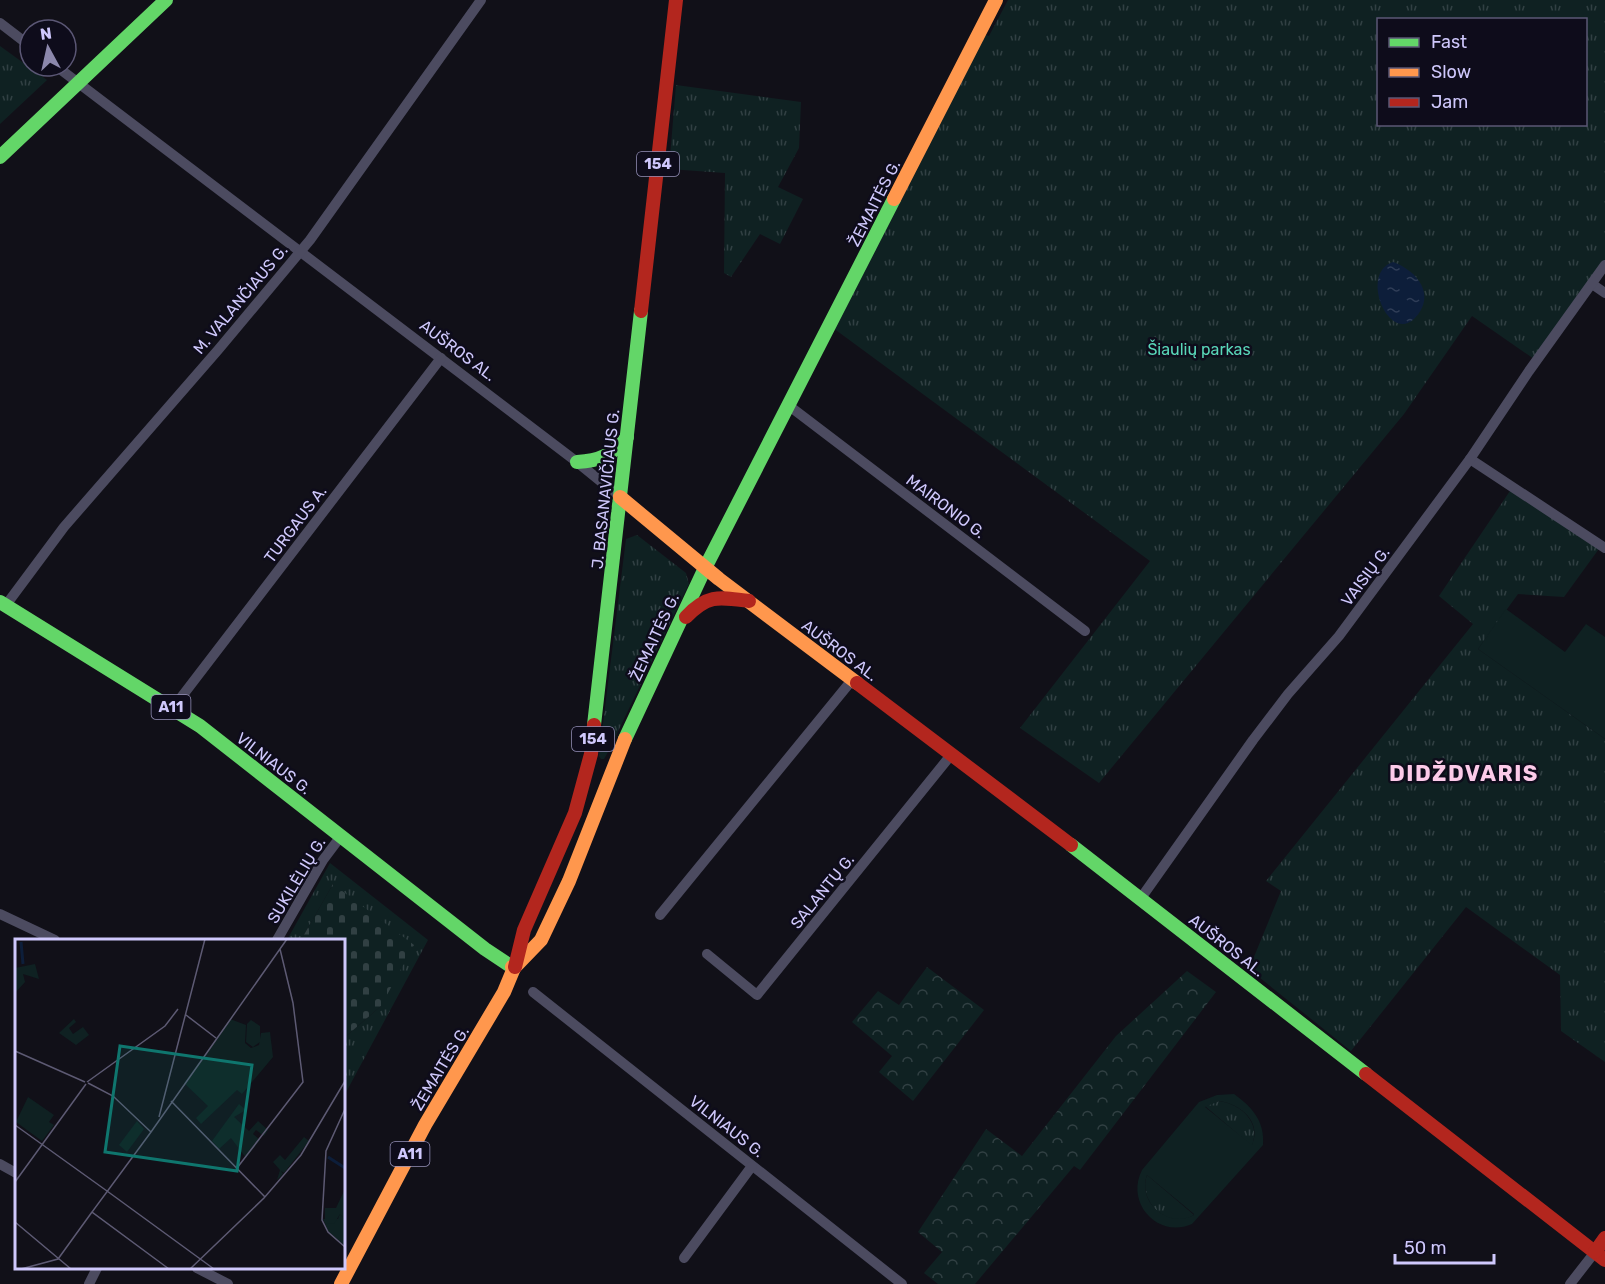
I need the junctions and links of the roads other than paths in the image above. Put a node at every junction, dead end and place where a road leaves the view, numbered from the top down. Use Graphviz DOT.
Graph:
graph roads {
  1 [pos="166,0"];
  2 [pos="481,0"];
  3 [pos="676,0"];
  4 [pos="996,0"];
  5 [pos="0,23"];
  6 [pos="18,37"];
  7 [pos="72,78"];
  8 [pos="78,83"];
  9 [pos="0,157"];
  10 [pos="301,251"];
  11 [pos="1605,265"];
  12 [pos="1592,284"];
  13 [pos="1605,293"];
  14 [pos="441,358"];
  15 [pos="788,405"];
  16 [pos="627,436"];
  17 [pos="1470,459"];
  18 [pos="577,462"];
  19 [pos="620,497"];
  20 [pos="1605,548"];
  21 [pos="705,568"];
  22 [pos="749,601"];
  23 [pos="3,603"];
  24 [pos="677,627"];
  25 [pos="1085,631"];
  26 [pos="852,680"];
  27 [pos="173,708"];
  28 [pos="951,755"];
  29 [pos="341,836"];
  30 [pos="1141,898"];
  31 [pos="0,914"];
  32 [pos="660,915"];
  33 [pos="53,939"];
  34 [pos="278,939"];
  35 [pos="707,954"];
  36 [pos="514,968"];
  37 [pos="533,992"];
  38 [pos="0,1164"];
  39 [pos="752,1166"];
  40 [pos="15,1172"];
  41 [pos="1605,1238"];
  42 [pos="1600,1256"];
  43 [pos="684,1258"];
  44 [pos="96,1269"];
  45 [pos="199,1269"];
  46 [pos="89,1284"];
  47 [pos="228,1284"];
  48 [pos="341,1284"];
  49 [pos="902,1284"];
  50 [pos="1570,1284"];
  1 -- 8 [label="main road"];
  2 -- 10 [label="street, M. VALANČIAUS G."];
  3 -- 16 [label="main road, J. BASANAVIČIAUS G. / 154"];
  4 -- 15 [label="main road, ŽEMAITĖS G."];
  5 -- 6 [label="street"];
  7 -- 8 [label="street, AUŠROS AL."];
  8 -- 9 [label="main road"];
  8 -- 10 [label="street, AUŠROS AL."];
  10 -- 14 [label="street, AUŠROS AL."];
  10 -- 23 [label="street, M. VALANČIAUS G."];
  11 -- 12 [label="street, VAISIŲ G."];
  12 -- 13 [label="street"];
  12 -- 17 [label="street, VAISIŲ G."];
  14 -- 18 [label="street, AUŠROS AL."];
  14 -- 27 [label="street, TURGAUS A."];
  15 -- 21 [label="main road, ŽEMAITĖS G."];
  15 -- 25 [label="street, MAIRONIO G."];
  16 -- 18 [label="main road"];
  16 -- 19 [label="main road, J. BASANAVIČIAUS G. / 154"];
  17 -- 20 [label="street"];
  17 -- 30 [label="street, VAISIŲ G."];
  18 -- 19 [label="street, AUŠROS AL."];
  19 -- 21 [label="main road, AUŠROS AL."];
  19 -- 36 [label="main road, J. BASANAVIČIAUS G. / 154"];
  21 -- 22 [label="main road, AUŠROS AL."];
  21 -- 24 [label="main road, ŽEMAITĖS G."];
  22 -- 24 [label="main road"];
  22 -- 26 [label="main road, AUŠROS AL."];
  23 -- 27 [label="main road, VILNIAUS G. / A11"];
  24 -- 36 [label="main road, ŽEMAITĖS G."];
  26 -- 28 [label="main road, AUŠROS AL."];
  26 -- 32 [label="street"];
  27 -- 29 [label="main road, VILNIAUS G. / A11"];
  28 -- 30 [label="main road, AUŠROS AL."];
  28 -- 35 [label="street, SALANTŲ G."];
  29 -- 34 [label="street, SUKILĖLIŲ G."];
  29 -- 36 [label="main road, VILNIAUS G. / A11"];
  30 -- 42 [label="main road, AUŠROS AL."];
  31 -- 33 [label="street"];
  36 -- 48 [label="main road, ŽEMAITĖS G. / A11"];
  37 -- 39 [label="street, VILNIAUS G."];
  38 -- 40 [label="street"];
  39 -- 43 [label="street"];
  39 -- 49 [label="street, VILNIAUS G."];
  41 -- 42 [label="main road"];
  42 -- 50 [label="street"];
  44 -- 46 [label="street"];
  45 -- 47 [label="street"];
}
